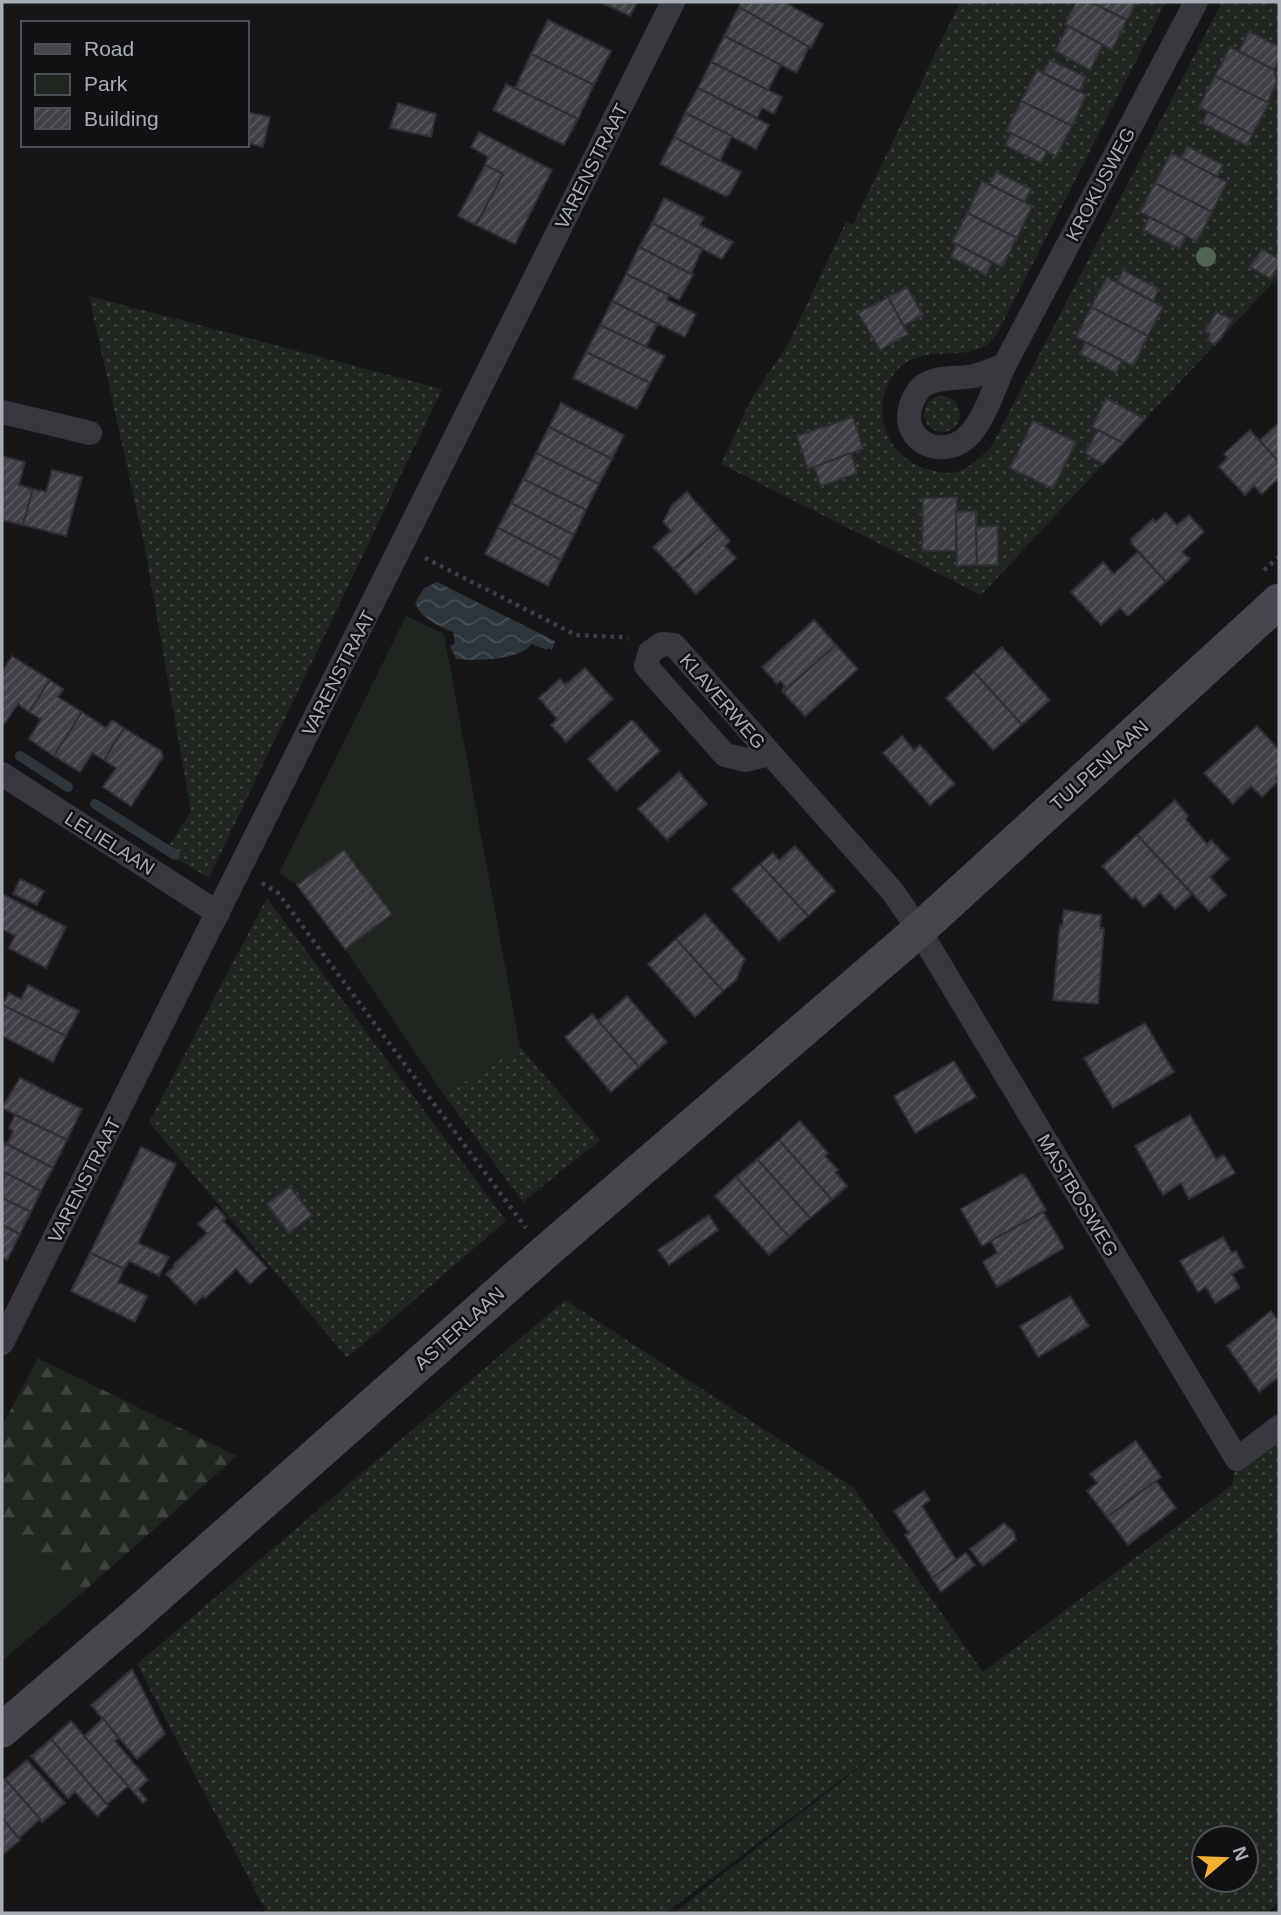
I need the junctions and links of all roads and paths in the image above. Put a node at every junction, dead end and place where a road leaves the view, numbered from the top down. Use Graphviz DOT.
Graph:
graph roads {
  1 [pos="673,2"];
  2 [pos="1196,2"];
  3 [pos="1004,366"];
  4 [pos="2,412"];
  5 [pos="90,433"];
  6 [pos="1279,601"];
  7 [pos="769,754"];
  8 [pos="2,774"];
  9 [pos="240,869"];
  10 [pos="218,913"];
  11 [pos="919,930"];
  12 [pos="527,1230"];
  13 [pos="2,1343"];
  14 [pos="1279,1427"];
  15 [pos="2,1730"];
  1 -- 9 [label="street, VARENSTRAAT"];
  2 -- 3 [label="street, KROKUSWEG"];
  4 -- 5 [label="street"];
  6 -- 11 [label="street, TULPENLAAN"];
  7 -- 7 [label="street, KLAVERWEG"];
  7 -- 11 [label="street, KLAVERWEG"];
  8 -- 10 [label="street, LELIELAAN"];
  9 -- 10 [label="street, VARENSTRAAT"];
  9 -- 12 [label="path"];
  10 -- 13 [label="street, VARENSTRAAT"];
  11 -- 14 [label="street, MASTBOSWEG"];
  11 -- 15 [label="street, ASTERLAAN"];
}
